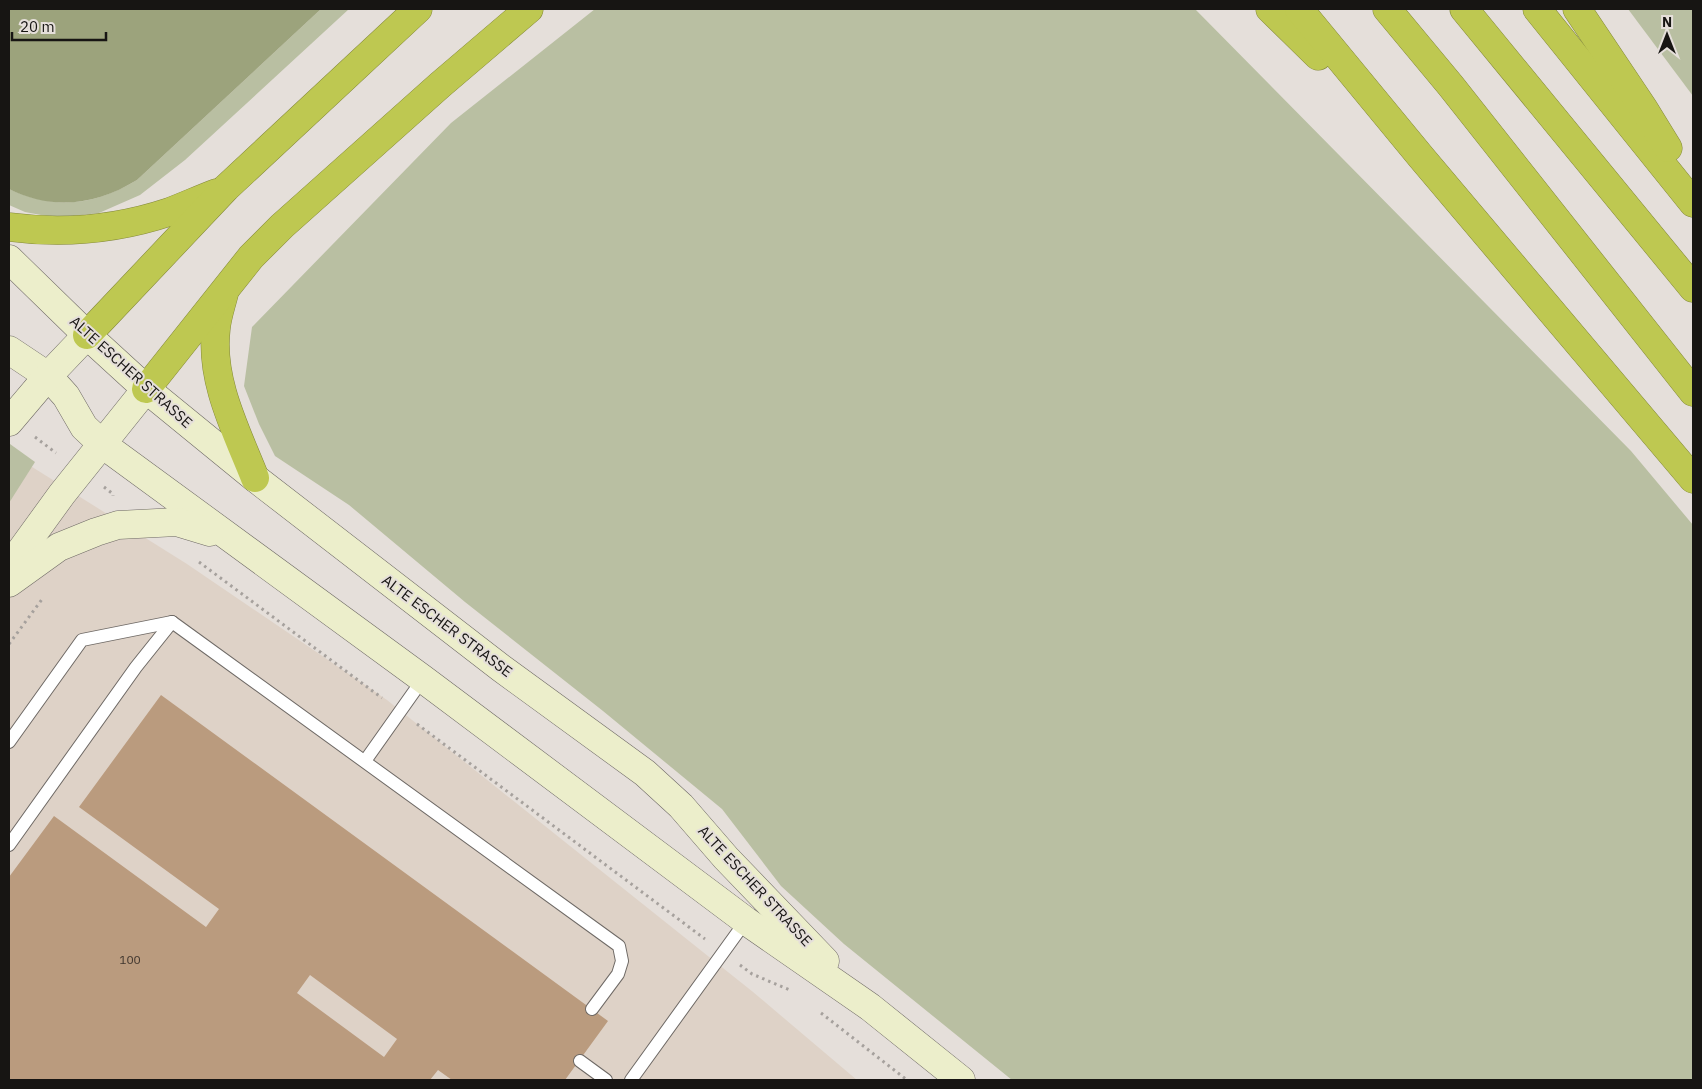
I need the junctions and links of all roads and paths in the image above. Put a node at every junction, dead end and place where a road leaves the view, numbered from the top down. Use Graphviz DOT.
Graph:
graph roads {
  1 [pos="418,9"];
  2 [pos="530,9"];
  3 [pos="1270,9"];
  4 [pos="1299,9"];
  5 [pos="1387,9"];
  6 [pos="1464,9"];
  7 [pos="1537,9"];
  8 [pos="1577,9"];
  9 [pos="1421,157"];
  10 [pos="226,188"];
  11 [pos="1693,190"];
  12 [pos="1693,203"];
  13 [pos="9,227"];
  14 [pos="9,259"];
  15 [pos="1693,288"];
  16 [pos="224,290"];
  17 [pos="87,335"];
  18 [pos="9,350"];
  19 [pos="48,376"];
  20 [pos="146,389"];
  21 [pos="1693,392"];
  22 [pos="9,422"];
  23 [pos="102,444"];
  24 [pos="254,478"];
  25 [pos="1693,479"];
  26 [pos="229,538"];
  27 [pos="197,560"];
  28 [pos="9,567"];
  29 [pos="9,583"];
  30 [pos="44,596"];
  31 [pos="172,622"];
  32 [pos="9,644"];
  33 [pos="422,679"];
  34 [pos="400,712"];
  35 [pos="9,742"];
  36 [pos="364,761"];
  37 [pos="9,845"];
  38 [pos="764,897"];
  39 [pos="746,921"];
  40 [pos="724,953"];
  41 [pos="797,994"];
  42 [pos="870,1007"];
  43 [pos="592,1009"];
  44 [pos="820,1012"];
  45 [pos="580,1061"];
  46 [pos="606,1080"];
  47 [pos="631,1080"];
  48 [pos="907,1080"];
  49 [pos="961,1080"];
  1 -- 10 [label="highway"];
  2 -- 16 [label="highway"];
  3 -- 9 [label="highway"];
  4 -- 9 [label="highway"];
  5 -- 21 [label="highway"];
  6 -- 15 [label="highway"];
  7 -- 12 [label="highway"];
  8 -- 11 [label="highway"];
  9 -- 25 [label="highway"];
  10 -- 13 [label="highway"];
  10 -- 17 [label="highway"];
  14 -- 17 [label="street, ALTE ESCHER STRASSE"];
  16 -- 20 [label="highway"];
  16 -- 24 [label="highway"];
  17 -- 19 [label="street"];
  17 -- 20 [label="street, ALTE ESCHER STRASSE"];
  18 -- 19 [label="street, ALTE ESCHER STRASSE"];
  19 -- 22 [label="street"];
  19 -- 23 [label="street, ALTE ESCHER STRASSE"];
  20 -- 23 [label="street"];
  20 -- 24 [label="street, ALTE ESCHER STRASSE"];
  23 -- 26 [label="street, ALTE ESCHER STRASSE"];
  23 -- 28 [label="street"];
  24 -- 38 [label="street, ALTE ESCHER STRASSE"];
  26 -- 29 [label="street"];
  26 -- 33 [label="street, ALTE ESCHER STRASSE"];
  27 -- 34 [label="path"];
  30 -- 32 [label="path"];
  31 -- 35 [label="lane"];
  31 -- 36 [label="lane"];
  31 -- 37 [label="lane"];
  33 -- 34 [label="lane"];
  33 -- 39 [label="street, ALTE ESCHER STRASSE"];
  34 -- 36 [label="lane"];
  34 -- 40 [label="path"];
  36 -- 43 [label="lane"];
  38 -- 39 [label="lane"];
  38 -- 42 [label="street, ALTE ESCHER STRASSE"];
  39 -- 40 [label="lane"];
  39 -- 42 [label="street, ALTE ESCHER STRASSE"];
  40 -- 41 [label="path"];
  40 -- 47 [label="lane"];
  42 -- 49 [label="street, ALTE ESCHER STRASSE"];
  44 -- 48 [label="path"];
  45 -- 46 [label="lane"];
}
